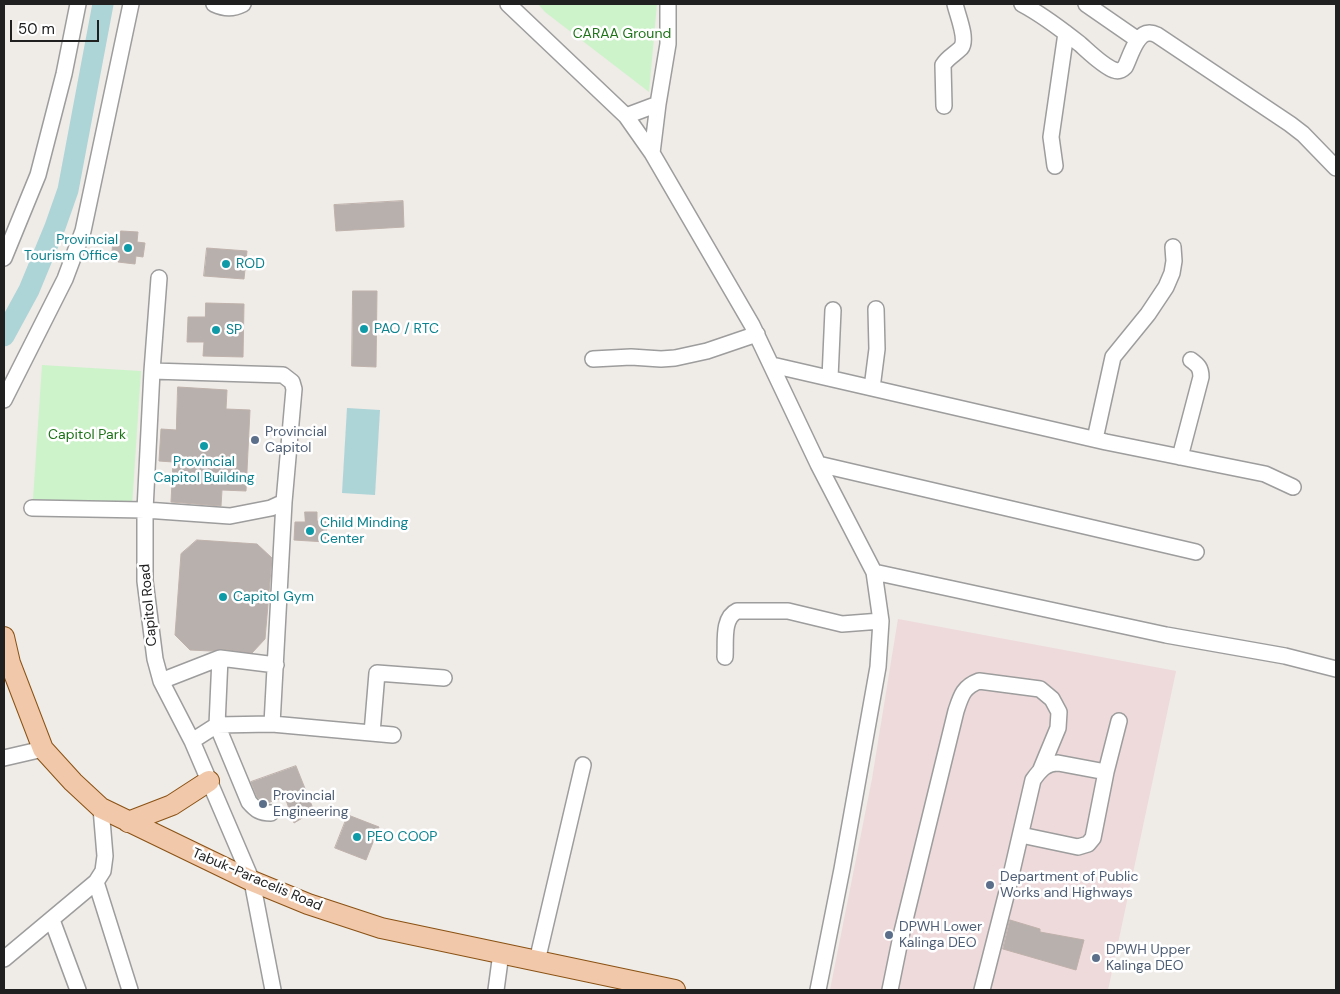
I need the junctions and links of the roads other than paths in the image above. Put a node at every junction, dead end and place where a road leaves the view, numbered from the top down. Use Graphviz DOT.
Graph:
graph roads {
  1 [pos="78,4"];
  2 [pos="131,4"];
  3 [pos="214,4"];
  4 [pos="243,4"];
  5 [pos="508,4"];
  6 [pos="668,4"];
  7 [pos="955,4"];
  8 [pos="1022,4"];
  9 [pos="1086,4"];
  10 [pos="1066,33"];
  11 [pos="1138,40"];
  12 [pos="658,104"];
  13 [pos="944,106"];
  14 [pos="626,116"];
  15 [pos="652,152"];
  16 [pos="1056,166"];
  17 [pos="1336,168"];
  18 [pos="1173,247"];
  19 [pos="4,258"];
  20 [pos="160,278"];
  21 [pos="876,309"];
  22 [pos="833,310"];
  23 [pos="757,334"];
  24 [pos="594,359"];
  25 [pos="1191,360"];
  26 [pos="772,365"];
  27 [pos="152,371"];
  28 [pos="830,378"];
  29 [pos="872,388"];
  30 [pos="4,400"];
  31 [pos="1095,439"];
  32 [pos="1180,457"];
  33 [pos="818,464"];
  34 [pos="1293,487"];
  35 [pos="284,502"];
  36 [pos="32,508"];
  37 [pos="145,510"];
  38 [pos="1196,552"];
  39 [pos="874,572"];
  40 [pos="881,621"];
  41 [pos="4,637"];
  42 [pos="725,657"];
  43 [pos="220,658"];
  44 [pos="276,665"];
  45 [pos="1336,669"];
  46 [pos="444,678"];
  47 [pos="161,681"];
  48 [pos="1119,721"];
  49 [pos="272,724"];
  50 [pos="217,725"];
  51 [pos="372,733"];
  52 [pos="393,735"];
  53 [pos="192,741"];
  54 [pos="43,749"];
  55 [pos="4,758"];
  56 [pos="583,765"];
  57 [pos="1041,769"];
  58 [pos="1106,772"];
  59 [pos="209,781"];
  60 [pos="101,808"];
  61 [pos="271,814"];
  62 [pos="128,822"];
  63 [pos="1021,835"];
  64 [pos="252,881"];
  65 [pos="96,882"];
  66 [pos="52,920"];
  67 [pos="501,953"];
  68 [pos="4,959"];
  69 [pos="537,961"];
  70 [pos="78,990"];
  71 [pos="130,990"];
  72 [pos="273,990"];
  73 [pos="496,990"];
  74 [pos="675,990"];
  75 [pos="818,990"];
  76 [pos="890,990"];
  77 [pos="982,990"];
  1 -- 19 [label="street"];
  2 -- 30 [label="street"];
  3 -- 4 [label="street"];
  5 -- 14 [label="street"];
  6 -- 12 [label="street"];
  7 -- 13 [label="street"];
  8 -- 10 [label="street"];
  9 -- 11 [label="street"];
  10 -- 11 [label="street"];
  10 -- 16 [label="street"];
  11 -- 17 [label="street"];
  12 -- 14 [label="street"];
  12 -- 15 [label="street"];
  14 -- 15 [label="street"];
  15 -- 23 [label="street"];
  18 -- 31 [label="street"];
  20 -- 27 [label="street, Capitol Road"];
  21 -- 29 [label="street"];
  22 -- 28 [label="street"];
  23 -- 24 [label="street"];
  23 -- 26 [label="street"];
  25 -- 32 [label="street"];
  26 -- 28 [label="street"];
  26 -- 33 [label="street"];
  27 -- 35 [label="street"];
  27 -- 37 [label="street, Capitol Road"];
  28 -- 29 [label="street"];
  29 -- 31 [label="street"];
  31 -- 32 [label="street"];
  32 -- 34 [label="street"];
  33 -- 38 [label="street"];
  33 -- 39 [label="street"];
  35 -- 37 [label="street"];
  35 -- 44 [label="street"];
  36 -- 37 [label="street"];
  37 -- 47 [label="street, Capitol Road"];
  39 -- 40 [label="street"];
  39 -- 45 [label="street"];
  40 -- 42 [label="street"];
  40 -- 75 [label="street"];
  41 -- 54 [label="main road, Tabuk-Paracelis Road"];
  43 -- 44 [label="street"];
  43 -- 47 [label="street"];
  43 -- 50 [label="street"];
  44 -- 49 [label="street"];
  46 -- 51 [label="street"];
  47 -- 53 [label="street, Capitol Road"];
  48 -- 58 [label="street"];
  49 -- 50 [label="street"];
  49 -- 51 [label="street"];
  50 -- 53 [label="street"];
  50 -- 61 [label="street"];
  51 -- 52 [label="street"];
  53 -- 59 [label="street, Capitol Road"];
  54 -- 55 [label="street"];
  54 -- 60 [label="main road, Tabuk-Paracelis Road"];
  56 -- 69 [label="street"];
  57 -- 58 [label="street"];
  57 -- 63 [label="street"];
  57 -- 76 [label="street"];
  58 -- 63 [label="street"];
  59 -- 62 [label="main road"];
  59 -- 64 [label="street, Capitol Road"];
  60 -- 62 [label="main road, Tabuk-Paracelis Road"];
  60 -- 65 [label="street"];
  62 -- 64 [label="main road, Tabuk-Paracelis Road"];
  63 -- 77 [label="street"];
  64 -- 67 [label="main road, Tabuk-Paracelis Road"];
  64 -- 72 [label="street, Capitol Road"];
  65 -- 66 [label="street"];
  65 -- 71 [label="street"];
  66 -- 68 [label="street"];
  66 -- 70 [label="street"];
  67 -- 69 [label="main road, Tabuk-Paracelis Road"];
  67 -- 73 [label="street"];
  69 -- 74 [label="main road, Tabuk-Paracelis Road"];
}
